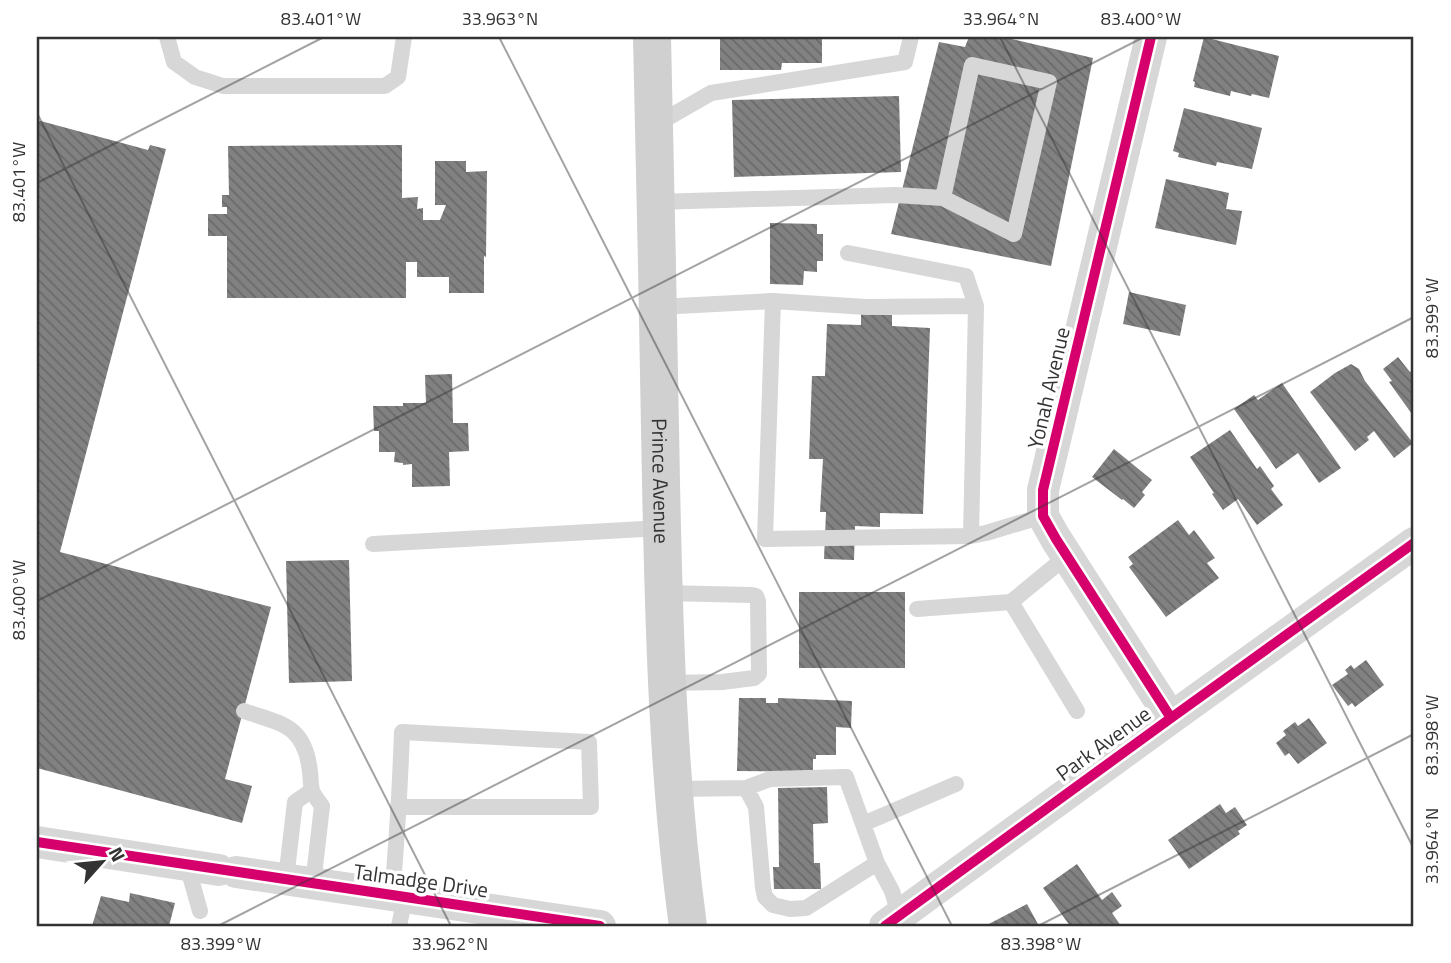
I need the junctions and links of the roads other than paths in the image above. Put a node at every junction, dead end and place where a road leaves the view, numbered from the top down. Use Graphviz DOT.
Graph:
graph roads {
  1 [pos="167,37"];
  2 [pos="404,37"];
  3 [pos="652,37"];
  4 [pos="911,37"];
  5 [pos="1151,37"];
  6 [pos="654,125"];
  7 [pos="943,198"];
  8 [pos="656,202"];
  9 [pos="848,253"];
  10 [pos="774,301"];
  11 [pos="976,306"];
  12 [pos="658,307"];
  13 [pos="1043,516"];
  14 [pos="662,528"];
  15 [pos="971,536"];
  16 [pos="1414,543"];
  17 [pos="373,544"];
  18 [pos="1067,556"];
  19 [pos="663,593"];
  20 [pos="1011,601"];
  21 [pos="917,609"];
  22 [pos="667,684"];
  23 [pos="1077,711"];
  24 [pos="244,712"];
  25 [pos="1171,718"];
  26 [pos="956,784"];
  27 [pos="746,788"];
  28 [pos="674,789"];
  29 [pos="311,791"];
  30 [pos="398,807"];
  31 [pos="863,824"];
  32 [pos="37,842"];
  33 [pos="877,863"];
  34 [pos="187,865"];
  35 [pos="300,881"];
  36 [pos="399,906"];
  37 [pos="200,911"];
  38 [pos="896,923"];
  39 [pos="600,926"];
  40 [pos="688,926"];
  1 -- 2 [label="lane"];
  3 -- 6 [label="main road, Prince Avenue"];
  4 -- 6 [label="lane"];
  5 -- 13 [label="street, Yonah Avenue"];
  6 -- 8 [label="main road, Prince Avenue"];
  7 -- 7 [label="lane"];
  7 -- 8 [label="lane"];
  8 -- 12 [label="main road, Prince Avenue"];
  9 -- 11 [label="lane"];
  10 -- 11 [label="lane"];
  10 -- 12 [label="lane"];
  10 -- 15 [label="lane"];
  11 -- 15 [label="lane"];
  12 -- 14 [label="main road, Prince Avenue"];
  13 -- 15 [label="lane"];
  13 -- 18 [label="street"];
  14 -- 17 [label="lane"];
  14 -- 19 [label="main road, Prince Avenue"];
  16 -- 25 [label="street, Park Avenue"];
  18 -- 20 [label="lane"];
  18 -- 25 [label="street"];
  19 -- 22 [label="main road, Prince Avenue"];
  19 -- 22 [label="lane"];
  20 -- 21 [label="lane"];
  20 -- 23 [label="lane"];
  22 -- 28 [label="main road, Prince Avenue"];
  24 -- 29 [label="lane"];
  25 -- 38 [label="street, Park Avenue"];
  26 -- 31 [label="lane"];
  27 -- 28 [label="lane"];
  27 -- 31 [label="lane"];
  27 -- 33 [label="lane"];
  28 -- 40 [label="main road, Prince Avenue"];
  29 -- 35 [label="lane"];
  29 -- 35 [label="lane"];
  30 -- 30 [label="lane"];
  30 -- 36 [label="lane"];
  31 -- 33 [label="lane"];
  32 -- 34 [label="street, Talmadge Drive"];
  33 -- 38 [label="lane"];
  34 -- 35 [label="street, Talmadge Drive"];
  34 -- 37 [label="lane"];
  35 -- 36 [label="street, Talmadge Drive"];
  36 -- 39 [label="street, Talmadge Drive"];
}
